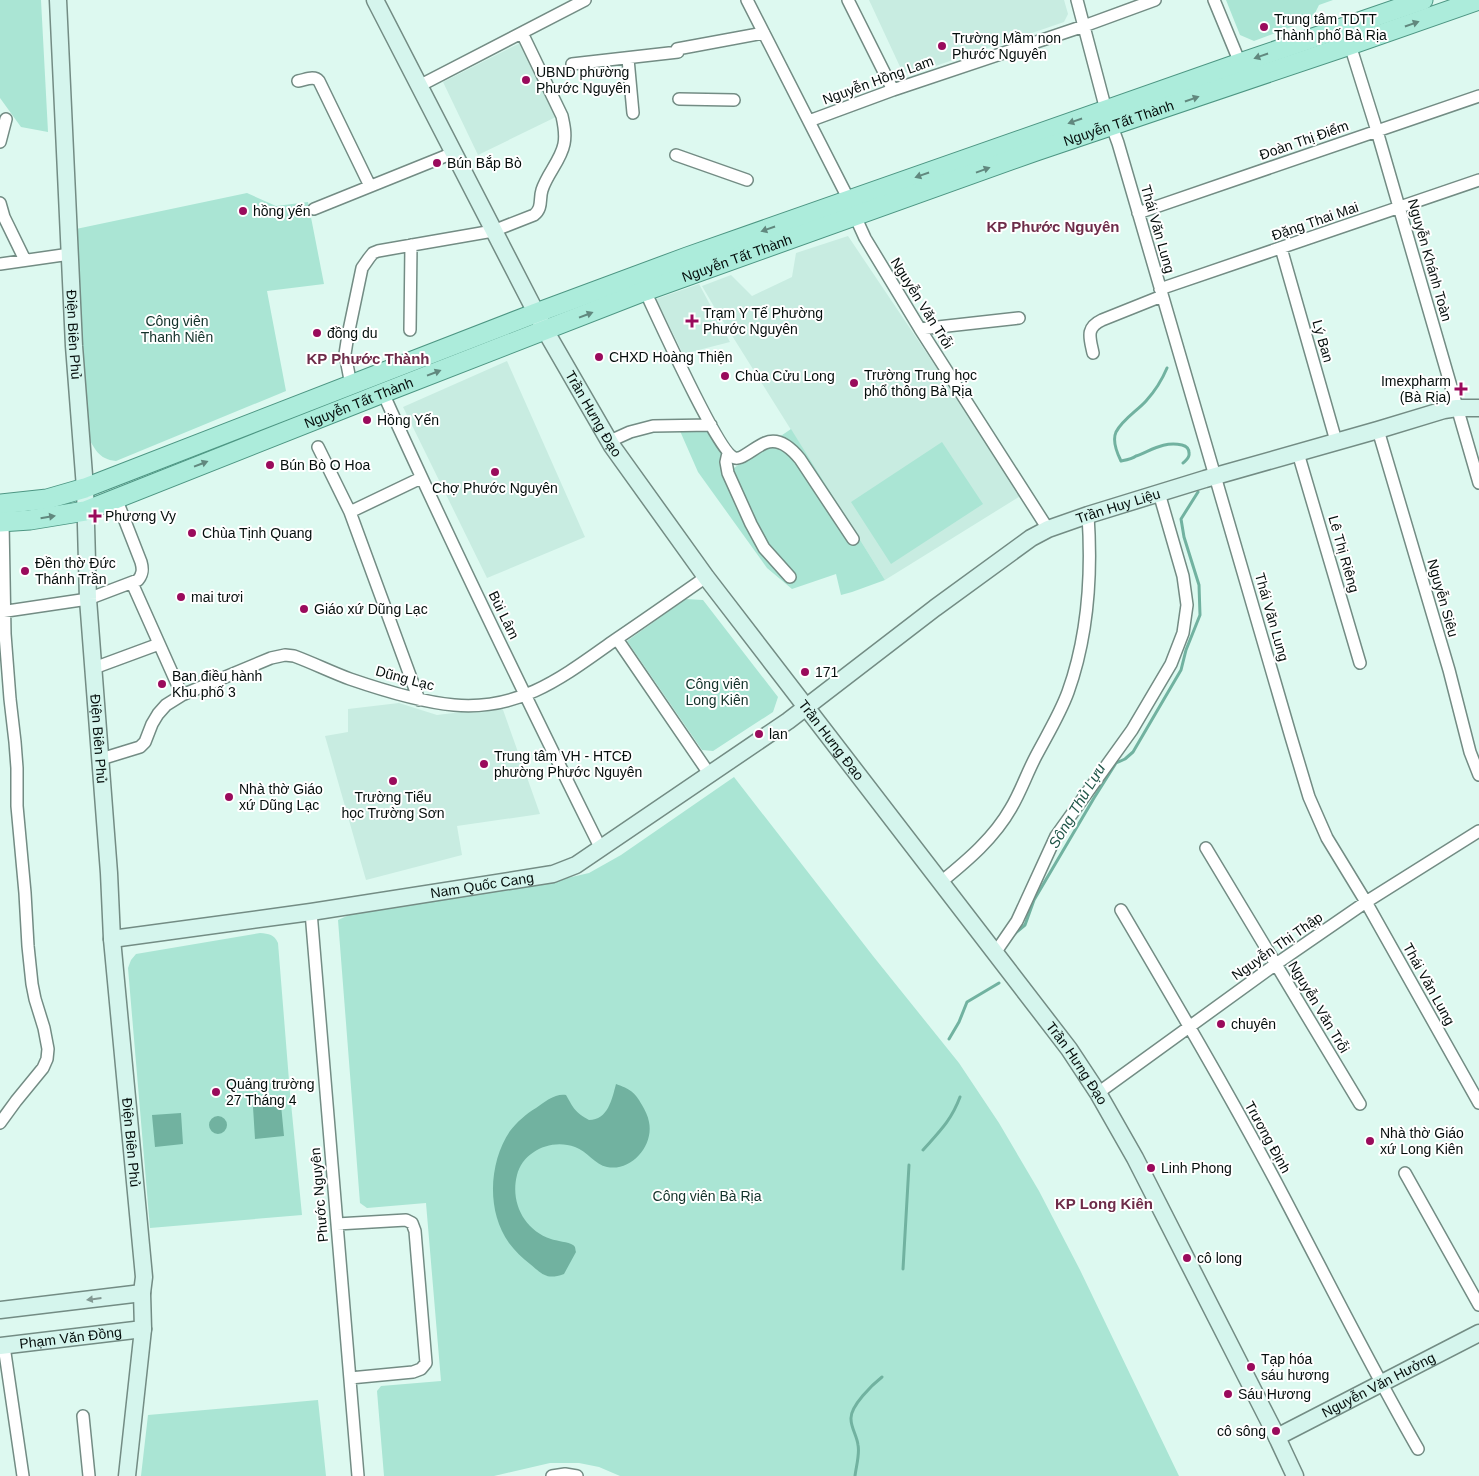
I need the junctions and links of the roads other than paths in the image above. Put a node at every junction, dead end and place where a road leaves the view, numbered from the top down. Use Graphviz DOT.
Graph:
graph roads {
  1 [pos="58,0"];
  2 [pos="375,0"];
  3 [pos="585,0"];
  4 [pos="747,0"];
  5 [pos="848,0"];
  6 [pos="1077,0"];
  7 [pos="1155,0"];
  8 [pos="1214,0"];
  9 [pos="1423,0"];
  10 [pos="1479,0"];
  11 [pos="1084,26"];
  12 [pos="522,33"];
  13 [pos="764,33"];
  14 [pos="1350,45"];
  15 [pos="628,58"];
  16 [pos="1240,63"];
  17 [pos="572,64"];
  18 [pos="298,81"];
  19 [pos="419,86"];
  20 [pos="893,90"];
  21 [pos="1479,96"];
  22 [pos="679,100"];
  23 [pos="734,100"];
  24 [pos="633,113"];
  25 [pos="1110,118"];
  26 [pos="6,119"];
  27 [pos="809,121"];
  28 [pos="1377,131"];
  29 [pos="0,142"];
  30 [pos="453,153"];
  31 [pos="676,155"];
  32 [pos="747,180"];
  33 [pos="1478,184"];
  34 [pos="370,186"];
  35 [pos="0,203"];
  36 [pos="1399,207"];
  37 [pos="852,208"];
  38 [pos="314,209"];
  39 [pos="1138,213"];
  40 [pos="493,231"];
  41 [pos="411,245"];
  42 [pos="1281,248"];
  43 [pos="70,254"];
  44 [pos="24,260"];
  45 [pos="0,264"];
  46 [pos="645,291"];
  47 [pos="1161,293"];
  48 [pos="536,313"];
  49 [pos="1019,318"];
  50 [pos="920,329"];
  51 [pos="410,330"];
  52 [pos="545,330"];
  53 [pos="1093,353"];
  54 [pos="351,385"];
  55 [pos="383,393"];
  56 [pos="1456,408"];
  57 [pos="1479,408"];
  58 [pos="710,425"];
  59 [pos="1378,430"];
  60 [pos="610,441"];
  61 [pos="1336,441"];
  62 [pos="318,447"];
  63 [pos="1298,453"];
  64 [pos="728,454"];
  65 [pos="1216,476"];
  66 [pos="421,478"];
  67 [pos="1479,483"];
  68 [pos="85,488"];
  69 [pos="1159,493"];
  70 [pos="116,498"];
  71 [pos="85,511"];
  72 [pos="350,512"];
  73 [pos="1088,515"];
  74 [pos="1,516"];
  75 [pos="1048,530"];
  76 [pos="853,539"];
  77 [pos="790,577"];
  78 [pos="706,578"];
  79 [pos="132,583"];
  80 [pos="88,599"];
  81 [pos="2,612"];
  82 [pos="618,639"];
  83 [pos="159,644"];
  84 [pos="1360,663"];
  85 [pos="94,668"];
  86 [pos="182,695"];
  87 [pos="525,696"];
  88 [pos="419,700"];
  89 [pos="806,708"];
  90 [pos="101,759"];
  91 [pos="1479,775"];
  92 [pos="710,776"];
  93 [pos="1479,831"];
  94 [pos="1206,848"];
  95 [pos="601,849"];
  96 [pos="941,882"];
  97 [pos="1366,902"];
  98 [pos="1121,910"];
  99 [pos="311,912"];
  100 [pos="112,939"];
  101 [pos="995,953"];
  102 [pos="1276,964"];
  103 [pos="1190,1026"];
  104 [pos="1098,1093"];
  105 [pos="1479,1103"];
  106 [pos="1360,1104"];
  107 [pos="0,1123"];
  108 [pos="1405,1173"];
  109 [pos="337,1224"];
  110 [pos="142,1293"];
  111 [pos="1479,1305"];
  112 [pos="0,1310"];
  113 [pos="142,1329"];
  114 [pos="1479,1333"];
  115 [pos="2,1346"];
  116 [pos="350,1378"];
  117 [pos="1380,1383"];
  118 [pos="83,1416"];
  119 [pos="1276,1437"];
  120 [pos="1418,1449"];
  121 [pos="23,1476"];
  122 [pos="89,1476"];
  123 [pos="127,1476"];
  124 [pos="358,1476"];
  125 [pos="552,1476"];
  126 [pos="578,1476"];
  127 [pos="1295,1476"];
  1 -- 43 [label="street, Điện Biên Phủ"];
  2 -- 19 [label="street, Trần Hưng Đạo"];
  3 -- 12 [label="street"];
  4 -- 13 [label="street, Nguyễn Văn Trỗi"];
  5 -- 20 [label="street"];
  6 -- 11 [label="street, Thái Văn Lung"];
  7 -- 11 [label="street, Nguyễn Hồng Lam"];
  8 -- 16 [label="street"];
  9 -- 16 [label="main road, Nguyễn Tất Thành, one-way"];
  14 -- 10 [label="main road, Nguyễn Tất Thành, one-way"];
  11 -- 20 [label="street, Nguyễn Hồng Lam"];
  11 -- 25 [label="street, Thái Văn Lung"];
  12 -- 19 [label="street"];
  12 -- 40 [label="street"];
  13 -- 15 [label="street"];
  13 -- 27 [label="street, Nguyễn Văn Trỗi"];
  25 -- 14 [label="main road, Nguyễn Tất Thành, one-way"];
  14 -- 28 [label="street, Nguyễn Khánh Toàn"];
  15 -- 17 [label="street"];
  15 -- 24 [label="street"];
  16 -- 25 [label="main road, Nguyễn Tất Thành"];
  18 -- 34 [label="street"];
  19 -- 30 [label="street, Trần Hưng Đạo"];
  20 -- 27 [label="street, Nguyễn Hồng Lam"];
  21 -- 28 [label="street, Đoàn Thị Điểm"];
  22 -- 23 [label="street"];
  25 -- 37 [label="main road, Nguyễn Tất Thành"];
  25 -- 39 [label="street, Thái Văn Lung"];
  26 -- 29 [label="street"];
  27 -- 37 [label="street, Nguyễn Văn Trỗi"];
  28 -- 36 [label="street, Nguyễn Khánh Toàn"];
  28 -- 39 [label="street, Đoàn Thị Điểm"];
  30 -- 34 [label="street"];
  30 -- 40 [label="street, Trần Hưng Đạo"];
  31 -- 32 [label="street"];
  33 -- 36 [label="street, Đặng Thai Mai"];
  34 -- 38 [label="street"];
  35 -- 44 [label="street"];
  36 -- 42 [label="street, Đặng Thai Mai"];
  36 -- 56 [label="street, Nguyễn Khánh Toàn"];
  37 -- 46 [label="main road, Nguyễn Tất Thành"];
  37 -- 48 [label="main road, Nguyễn Tất Thành, one-way"];
  37 -- 50 [label="street, Nguyễn Văn Trỗi"];
  39 -- 47 [label="street, Thái Văn Lung"];
  40 -- 41 [label="street"];
  40 -- 48 [label="street, Trần Hưng Đạo"];
  41 -- 51 [label="street"];
  41 -- 54 [label="street"];
  42 -- 47 [label="street, Đặng Thai Mai"];
  42 -- 61 [label="street, Lý Ban"];
  43 -- 44 [label="street"];
  43 -- 68 [label="street, Điện Biên Phủ"];
  44 -- 45 [label="street"];
  52 -- 46 [label="main road, Nguyễn Tất Thành, one-way"];
  46 -- 58 [label="street"];
  47 -- 53 [label="street, Đặng Thai Mai"];
  47 -- 65 [label="street, Thái Văn Lung"];
  48 -- 52 [label="street, Trần Hưng Đạo"];
  48 -- 54 [label="main road, Nguyễn Tất Thành"];
  49 -- 50 [label="street"];
  50 -- 75 [label="street, Nguyễn Văn Trỗi"];
  55 -- 52 [label="main road, Nguyễn Tất Thành, one-way"];
  52 -- 60 [label="street, Trần Hưng Đạo"];
  54 -- 68 [label="main road, Nguyễn Tất Thành"];
  55 -- 66 [label="street, Bùi Lâm"];
  70 -- 55 [label="main road, Nguyễn Tất Thành, one-way"];
  56 -- 57 [label="street, Trần Huy Liệu"];
  56 -- 59 [label="street, Trần Huy Liệu"];
  56 -- 67 [label="street, Nguyễn Khánh Toàn"];
  58 -- 60 [label="street"];
  58 -- 64 [label="street"];
  59 -- 61 [label="street, Trần Huy Liệu"];
  59 -- 91 [label="street, Nguyễn Siêu"];
  60 -- 78 [label="street, Trần Hưng Đạo"];
  61 -- 63 [label="street, Trần Huy Liệu"];
  62 -- 72 [label="street"];
  63 -- 65 [label="street, Trần Huy Liệu"];
  63 -- 84 [label="street, Lê Thị Riêng"];
  64 -- 76 [label="street"];
  64 -- 77 [label="street"];
  65 -- 69 [label="street, Trần Huy Liệu"];
  65 -- 97 [label="street, Thái Văn Lung"];
  66 -- 72 [label="street"];
  66 -- 87 [label="street, Bùi Lâm"];
  68 -- 71 [label="street, Điện Biên Phủ"];
  68 -- 74 [label="main road, Nguyễn Tất Thành"];
  69 -- 73 [label="street, Trần Huy Liệu"];
  69 -- 101 [label="street"];
  70 -- 71 [label="main road, Nguyễn Tất Thành"];
  70 -- 79 [label="street"];
  74 -- 71 [label="main road, Nguyễn Tất Thành, one-way"];
  71 -- 80 [label="street, Điện Biên Phủ"];
  72 -- 88 [label="street"];
  73 -- 75 [label="street, Trần Huy Liệu"];
  73 -- 96 [label="street"];
  74 -- 81 [label="street"];
  75 -- 89 [label="street, Trần Huy Liệu"];
  78 -- 82 [label="street, Dũng Lạc"];
  78 -- 89 [label="street, Trần Hưng Đạo"];
  79 -- 80 [label="street"];
  79 -- 83 [label="street"];
  80 -- 81 [label="street"];
  80 -- 85 [label="street, Điện Biên Phủ"];
  81 -- 107 [label="street"];
  82 -- 87 [label="street, Dũng Lạc"];
  82 -- 92 [label="street"];
  83 -- 85 [label="street"];
  83 -- 86 [label="street"];
  85 -- 90 [label="street, Điện Biên Phủ"];
  86 -- 88 [label="street, Dũng Lạc"];
  86 -- 90 [label="street, Dũng Lạc"];
  87 -- 88 [label="street, Dũng Lạc"];
  87 -- 95 [label="street, Bùi Lâm"];
  89 -- 92 [label="street, Nam Quốc Cang"];
  89 -- 96 [label="street, Trần Hưng Đạo"];
  90 -- 100 [label="street, Điện Biên Phủ"];
  92 -- 95 [label="street, Nam Quốc Cang"];
  93 -- 97 [label="street, Nguyễn Thị Thập"];
  94 -- 102 [label="street, Nguyễn Văn Trỗi"];
  95 -- 99 [label="street, Nam Quốc Cang"];
  96 -- 101 [label="street, Trần Hưng Đạo"];
  97 -- 102 [label="street, Nguyễn Thị Thập"];
  97 -- 105 [label="street, Thái Văn Lung"];
  98 -- 103 [label="street, Trương Định"];
  99 -- 100 [label="street, Nam Quốc Cang"];
  99 -- 109 [label="street, Phước Nguyên"];
  100 -- 110 [label="street, Điện Biên Phủ"];
  101 -- 104 [label="street, Trần Hưng Đạo"];
  102 -- 103 [label="street, Nguyễn Thị Thập"];
  102 -- 106 [label="street, Nguyễn Văn Trỗi"];
  103 -- 104 [label="street, Nguyễn Thị Thập"];
  103 -- 117 [label="street, Trương Định"];
  104 -- 119 [label="street, Trần Hưng Đạo"];
  108 -- 111 [label="street"];
  109 -- 116 [label="street, Phước Nguyên"];
  109 -- 116 [label="street"];
  110 -- 112 [label="street, one-way"];
  110 -- 113 [label="street, Điện Biên Phủ"];
  113 -- 115 [label="street, Phạm Văn Đồng"];
  113 -- 123 [label="street, Điện Biên Phủ"];
  114 -- 117 [label="street, Nguyễn Văn Hưởng"];
  115 -- 121 [label="street"];
  116 -- 124 [label="street, Phước Nguyên"];
  117 -- 119 [label="street, Nguyễn Văn Hưởng"];
  117 -- 120 [label="street, Trương Định"];
  118 -- 122 [label="street"];
  119 -- 127 [label="street, Trần Hưng Đạo"];
  125 -- 126 [label="street"];
}
